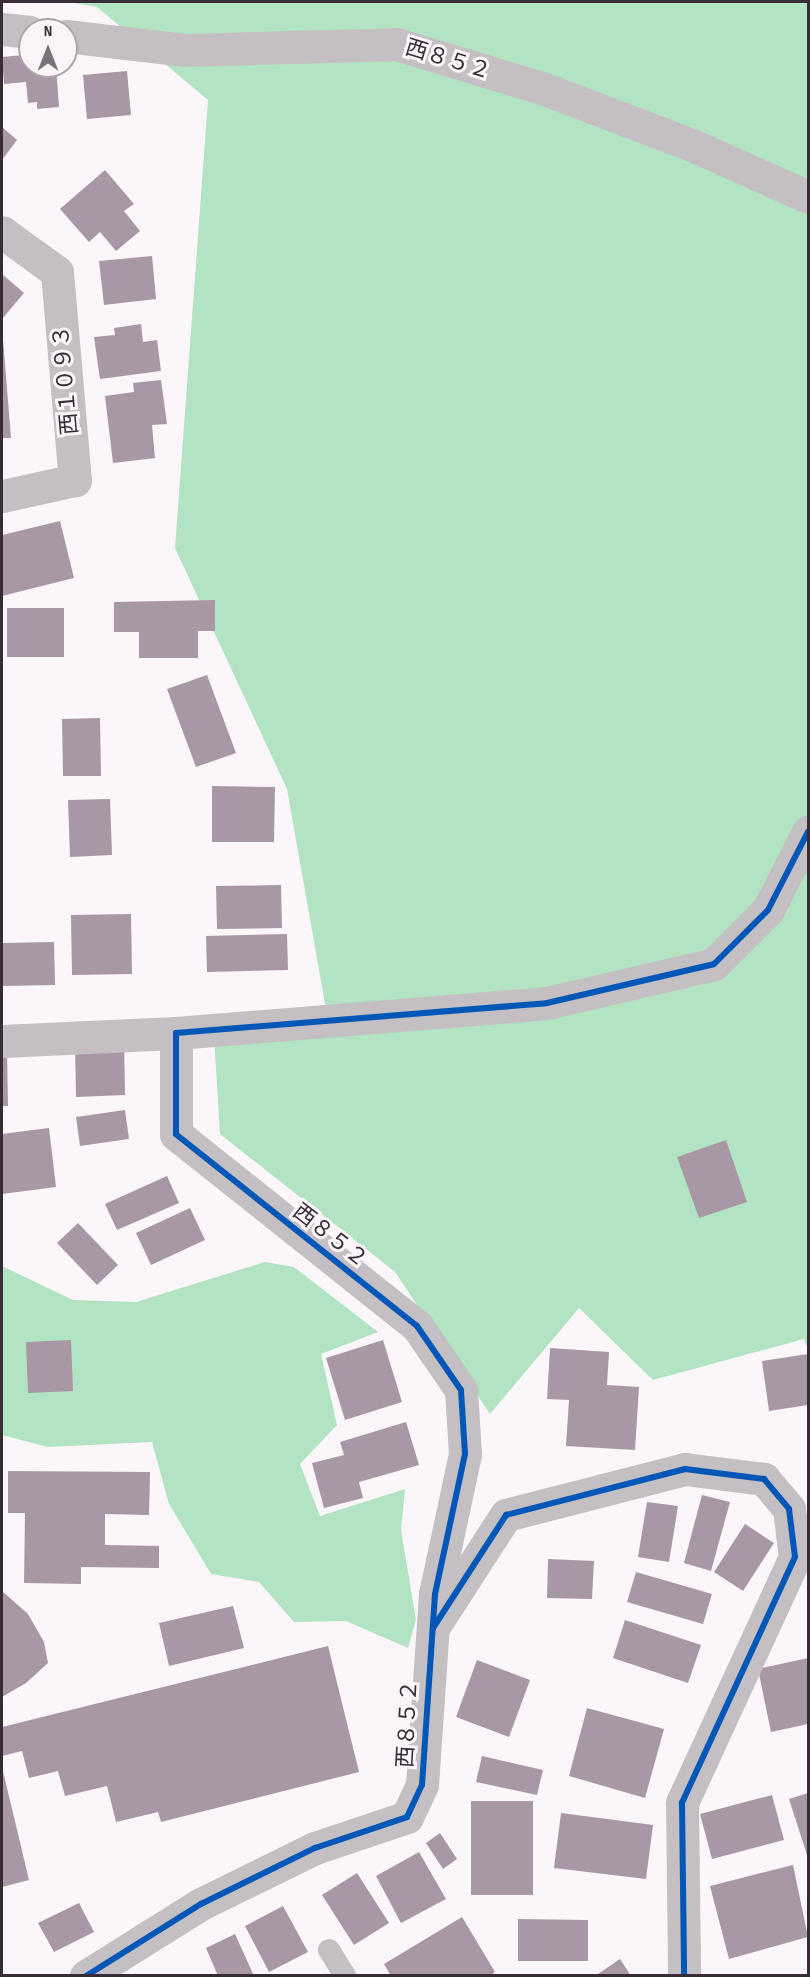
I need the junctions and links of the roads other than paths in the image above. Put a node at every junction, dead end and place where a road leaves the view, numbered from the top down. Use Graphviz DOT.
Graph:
graph roads {
  1 [pos="2,29"];
  2 [pos="18,31"];
  3 [pos="78,37"];
  4 [pos="808,197"];
  5 [pos="2,232"];
  6 [pos="2,496"];
  7 [pos="808,832"];
  8 [pos="176,1033"];
  9 [pos="2,1041"];
  10 [pos="431,1630"];
  11 [pos="329,1950"];
  12 [pos="86,1976"];
  13 [pos="345,1976"];
  14 [pos="684,1976"];
  1 -- 2 [label="street"];
  3 -- 4 [label="street, 西８５２"];
  5 -- 6 [label="street, 西１０９３"];
  7 -- 8 [label="street"];
  8 -- 9 [label="street"];
  8 -- 10 [label="street, 西８５２"];
  10 -- 12 [label="street, 西８５２"];
  10 -- 14 [label="street"];
  11 -- 13 [label="lane"];
}
